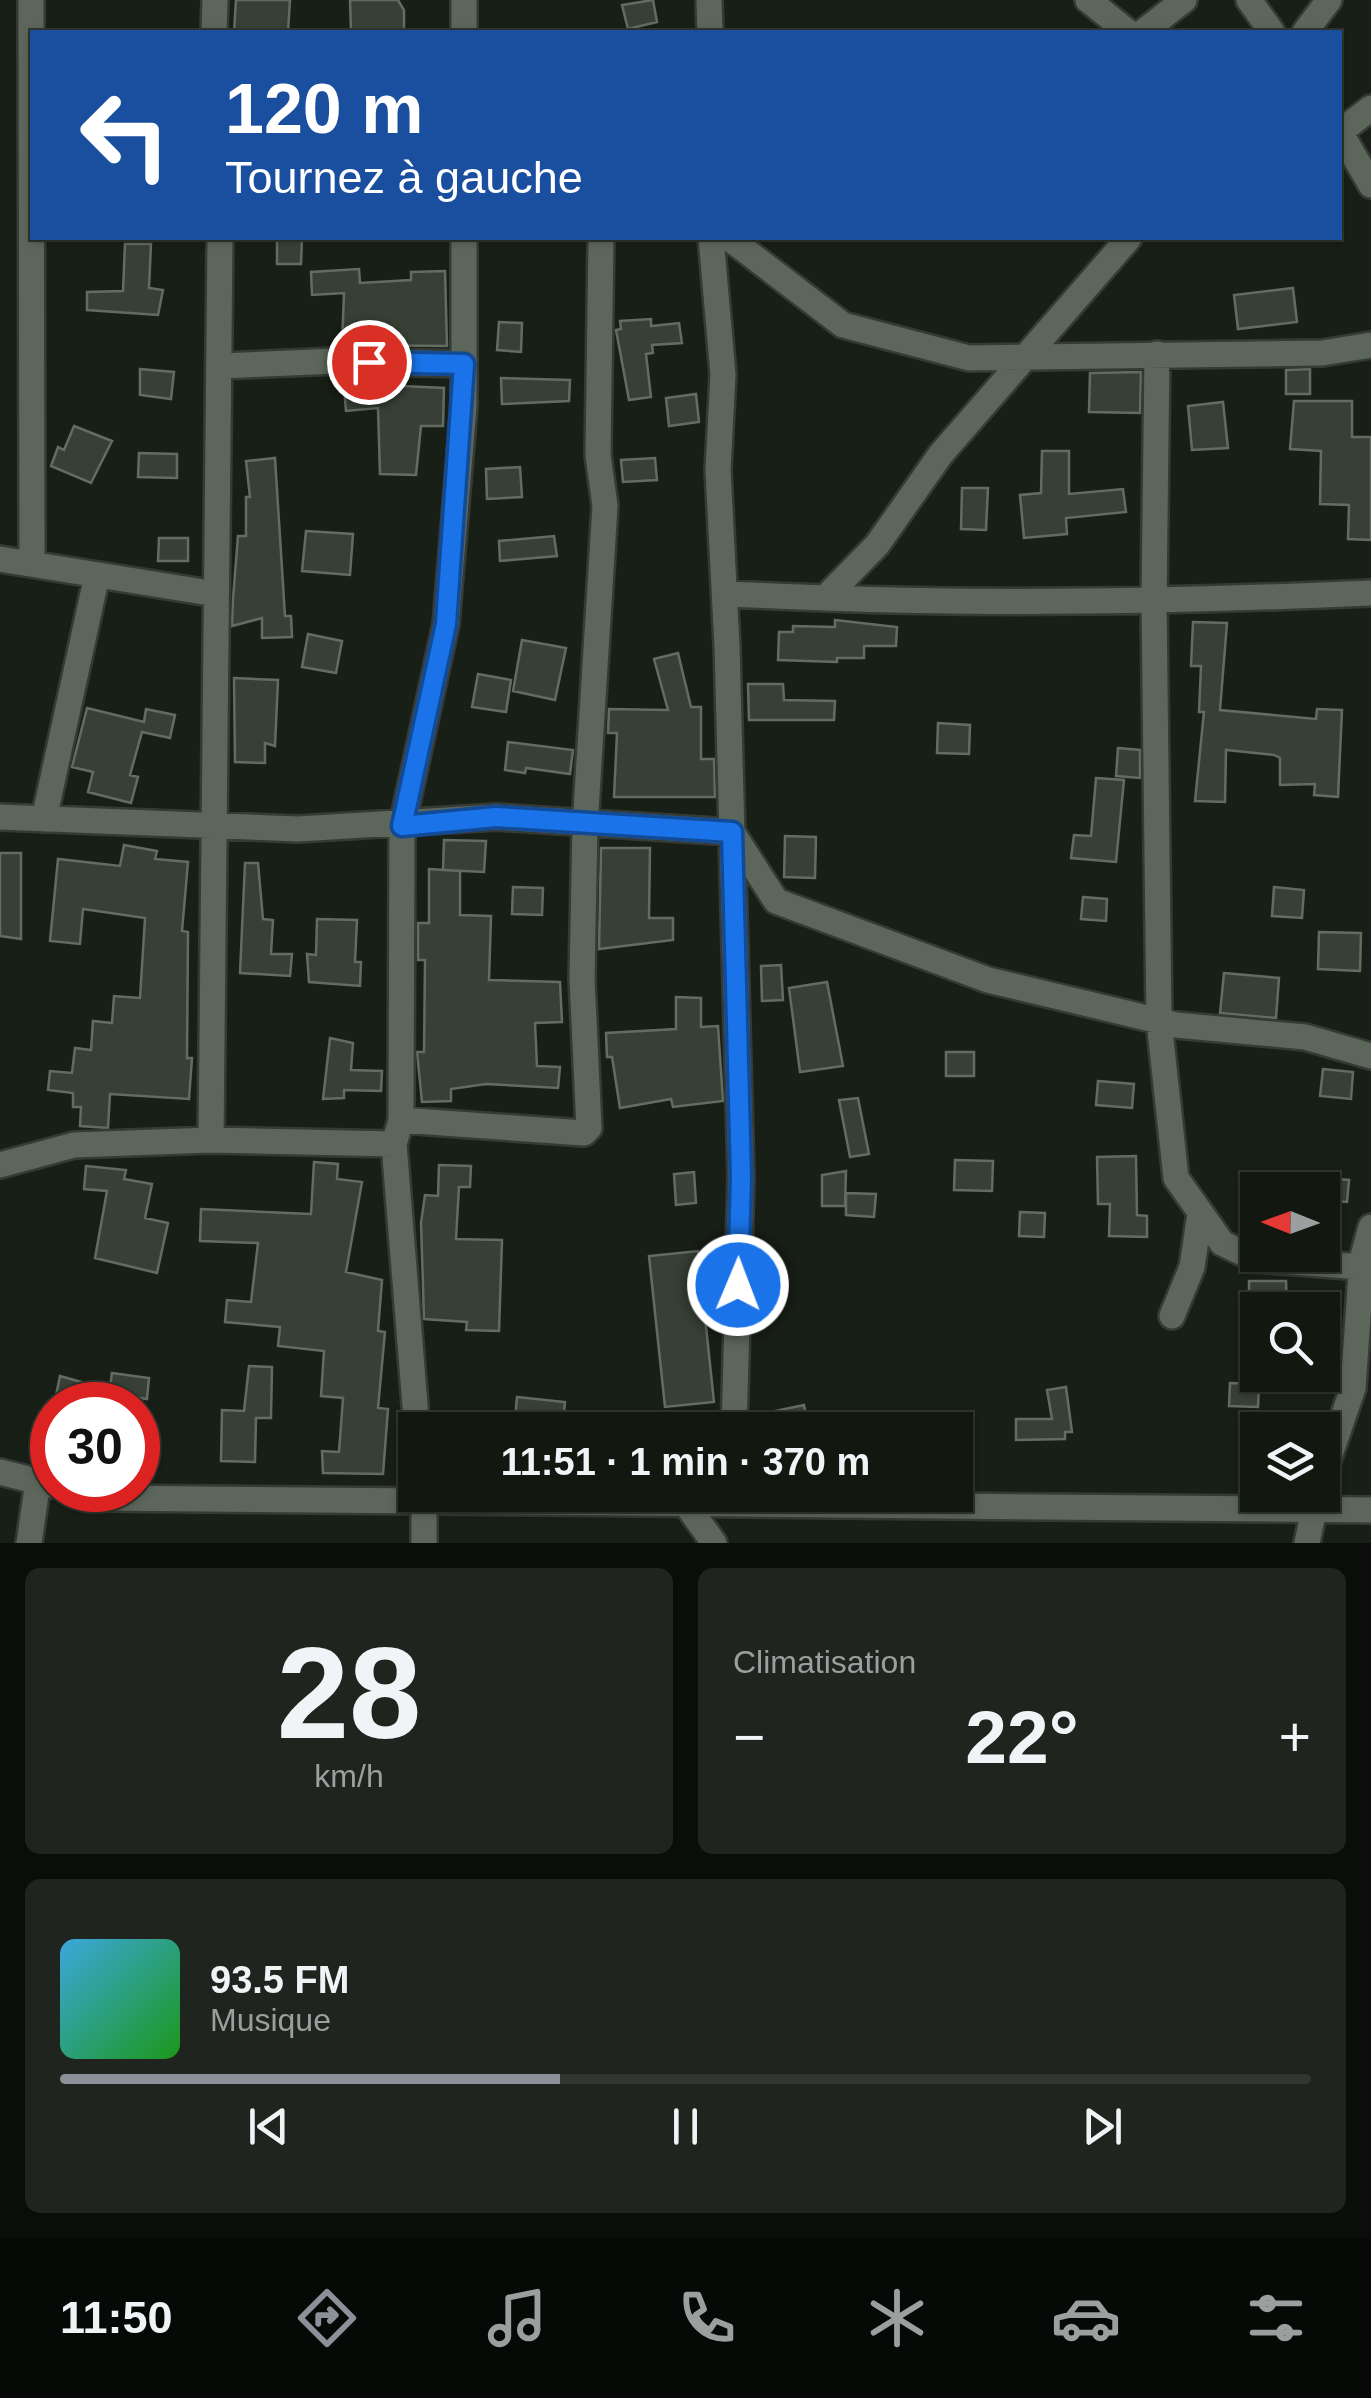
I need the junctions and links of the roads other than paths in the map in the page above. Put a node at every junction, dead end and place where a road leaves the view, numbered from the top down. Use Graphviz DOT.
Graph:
graph roads {
  1 [pos="31,0"];
  2 [pos="215,0"];
  3 [pos="464,0"];
  4 [pos="709,0"];
  5 [pos="1088,0"];
  6 [pos="1184,0"];
  7 [pos="1250,0"];
  8 [pos="1329,0"];
  9 [pos="31,30"];
  10 [pos="214,30"];
  11 [pos="464,30"];
  12 [pos="710,30"];
  13 [pos="1126,30"];
  14 [pos="1146,30"];
  15 [pos="1271,30"];
  16 [pos="1306,30"];
  17 [pos="1371,108"];
  18 [pos="1342,130"];
  19 [pos="1342,135"];
  20 [pos="1371,185"];
  21 [pos="31,240"];
  22 [pos="220,240"];
  23 [pos="464,240"];
  24 [pos="600,240"];
  25 [pos="711,240"];
  26 [pos="732,240"];
  27 [pos="1128,240"];
  28 [pos="1371,345"];
  29 [pos="1157,354"];
  30 [pos="1022,356"];
  31 [pos="464,364"];
  32 [pos="221,366"];
  33 [pos="0,559"];
  34 [pos="32,564"];
  35 [pos="97,575"];
  36 [pos="216,594"];
  37 [pos="725,594"];
  38 [pos="1371,594"];
  39 [pos="825,598"];
  40 [pos="1154,602"];
  41 [pos="0,817"];
  42 [pos="44,819"];
  43 [pos="212,826"];
  44 [pos="402,826"];
  45 [pos="585,826"];
  46 [pos="732,832"];
  47 [pos="1158,1021"];
  48 [pos="1371,1056"];
  49 [pos="398,1132"];
  50 [pos="210,1140"];
  51 [pos="0,1165"];
  52 [pos="1200,1213"];
  53 [pos="1371,1227"];
  54 [pos="1361,1267"];
  55 [pos="1172,1316"];
  56 [pos="416,1412"];
  57 [pos="734,1412"];
  58 [pos="1340,1426"];
  59 [pos="21,1480"];
  60 [pos="160,1498"];
  61 [pos="398,1498"];
  62 [pos="973,1501"];
  63 [pos="1240,1502"];
  64 [pos="1340,1506"];
  65 [pos="1371,1510"];
  66 [pos="424,1512"];
  67 [pos="692,1512"];
  68 [pos="1313,1512"];
  69 [pos="30,1543"];
  70 [pos="424,1543"];
  71 [pos="714,1543"];
  72 [pos="1308,1543"];
  1 -- 9 [label="street"];
  2 -- 10 [label="street"];
  3 -- 11 [label="street"];
  4 -- 12 [label="street"];
  5 -- 13 [label="street"];
  6 -- 14 [label="street"];
  7 -- 15 [label="street"];
  8 -- 16 [label="street"];
  17 -- 18 [label="street"];
  19 -- 20 [label="street"];
  21 -- 34 [label="street"];
  22 -- 32 [label="street"];
  23 -- 31 [label="street"];
  24 -- 45 [label="street"];
  25 -- 37 [label="street"];
  26 -- 30 [label="street"];
  27 -- 30 [label="street"];
  28 -- 29 [label="street"];
  29 -- 30 [label="street"];
  29 -- 40 [label="street"];
  30 -- 39 [label="street"];
  31 -- 32 [label="street"];
  31 -- 44 [label="street"];
  32 -- 36 [label="street"];
  33 -- 34 [label="street"];
  34 -- 35 [label="street"];
  35 -- 36 [label="street"];
  35 -- 42 [label="street"];
  36 -- 43 [label="street"];
  37 -- 39 [label="street"];
  37 -- 46 [label="street"];
  38 -- 40 [label="street"];
  39 -- 40 [label="street"];
  40 -- 47 [label="street"];
  41 -- 42 [label="street"];
  42 -- 43 [label="street"];
  43 -- 44 [label="street"];
  43 -- 50 [label="street"];
  44 -- 45 [label="street"];
  44 -- 49 [label="street"];
  45 -- 46 [label="street"];
  45 -- 49 [label="street"];
  46 -- 47 [label="street"];
  46 -- 57 [label="street"];
  47 -- 48 [label="street"];
  47 -- 52 [label="street"];
  49 -- 50 [label="street"];
  49 -- 56 [label="street"];
  50 -- 51 [label="street"];
  52 -- 54 [label="street"];
  52 -- 55 [label="street"];
  53 -- 54 [label="street"];
  54 -- 58 [label="street"];
  59 -- 69 [label="street"];
  60 -- 61 [label="street"];
  62 -- 63 [label="street"];
  64 -- 65 [label="street"];
  66 -- 70 [label="street"];
  67 -- 71 [label="street"];
  68 -- 72 [label="street"];
}
